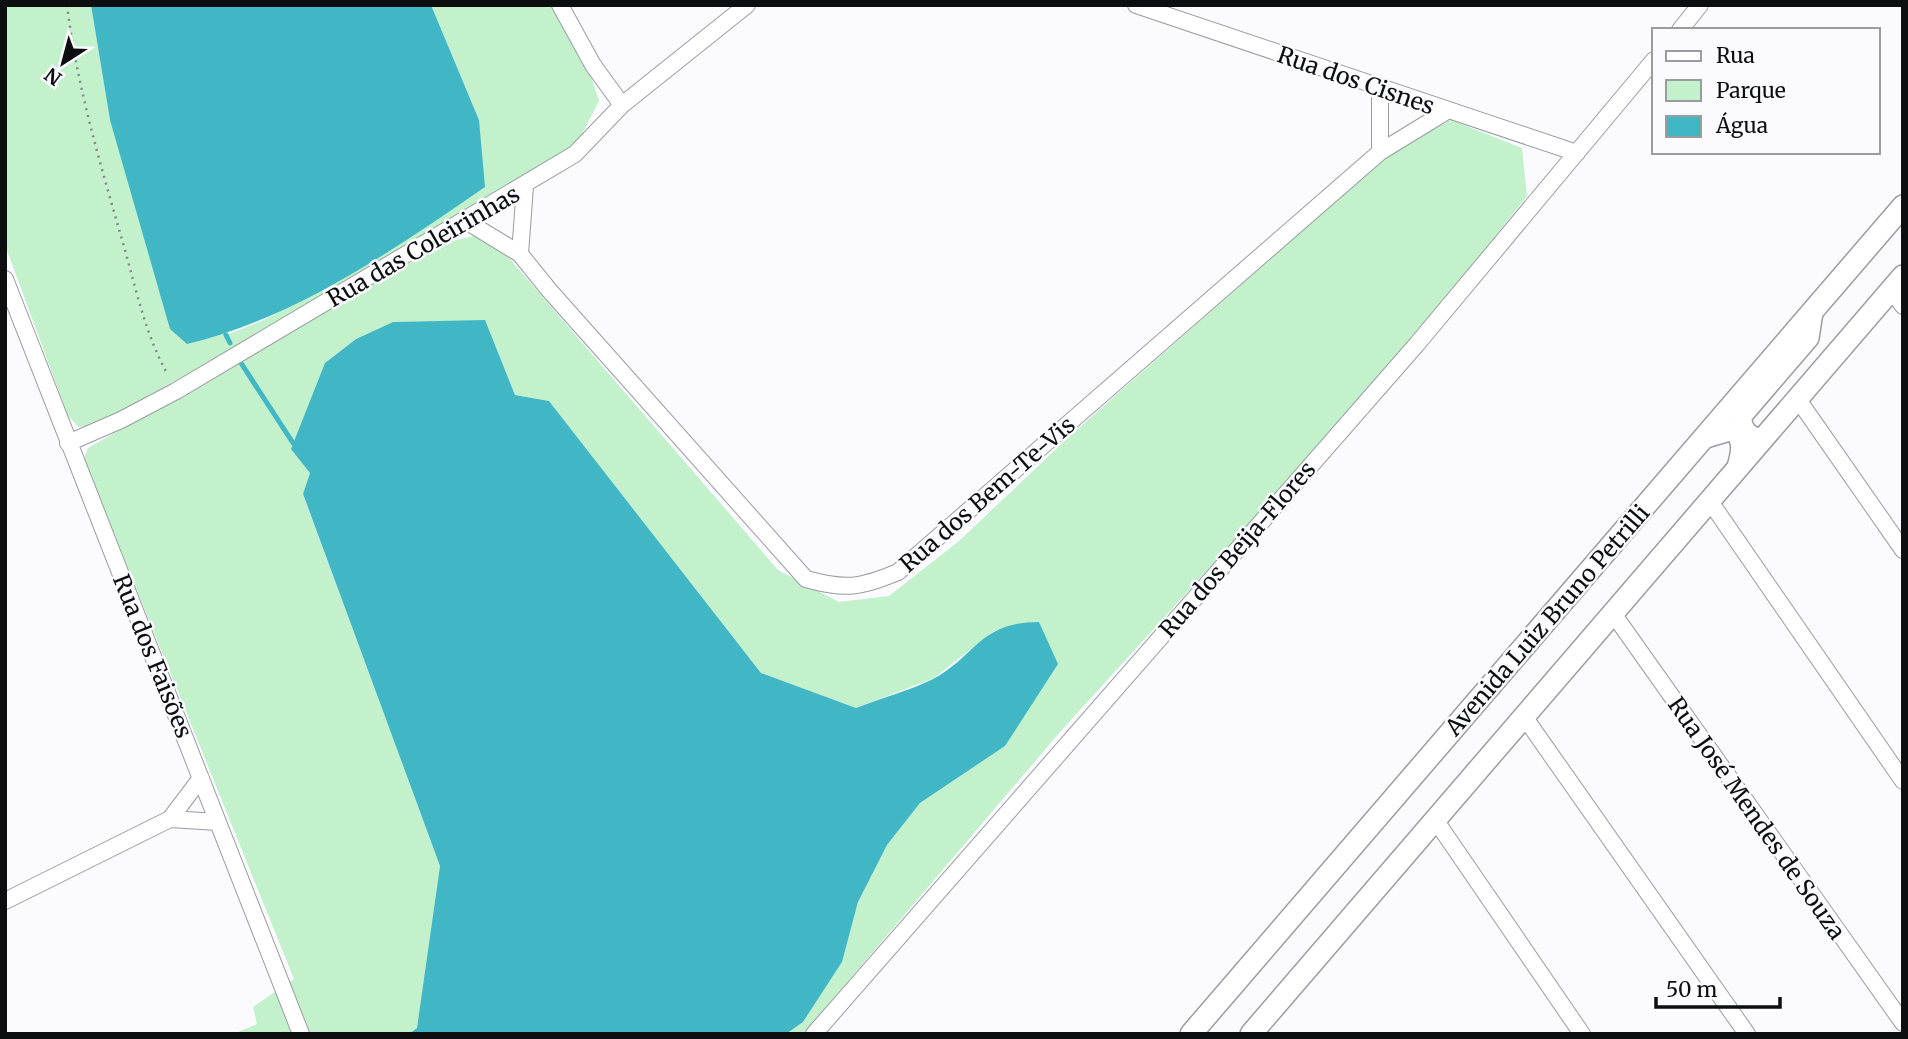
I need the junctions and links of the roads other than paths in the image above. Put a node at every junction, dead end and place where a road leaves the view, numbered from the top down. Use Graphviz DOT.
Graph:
graph roads {
  1 [pos="559,5"];
  2 [pos="747,5"];
  3 [pos="1136,5"];
  4 [pos="1700,5"];
  5 [pos="1682,28"];
  6 [pos="1652,62"];
  7 [pos="1380,87"];
  8 [pos="622,105"];
  9 [pos="1447,111"];
  10 [pos="1380,152"];
  11 [pos="1577,153"];
  12 [pos="525,186"];
  13 [pos="1903,206"];
  14 [pos="466,221"];
  15 [pos="520,254"];
  16 [pos="5,279"];
  17 [pos="1899,290"];
  18 [pos="1813,312"];
  19 [pos="1797,398"];
  20 [pos="1763,438"];
  21 [pos="1703,439"];
  22 [pos="68,443"];
  23 [pos="1737,467"];
  24 [pos="1709,500"];
  25 [pos="1903,550"];
  26 [pos="1612,612"];
  27 [pos="1523,715"];
  28 [pos="201,778"];
  29 [pos="1903,781"];
  30 [pos="1434,818"];
  31 [pos="170,819"];
  32 [pos="218,822"];
  33 [pos="5,901"];
  34 [pos="1903,1023"];
  35 [pos="301,1034"];
  36 [pos="814,1034"];
  37 [pos="1191,1034"];
  38 [pos="1251,1034"];
  39 [pos="1582,1034"];
  40 [pos="1747,1034"];
  1 -- 8 [label="street"];
  2 -- 8 [label="street, Rua das Coleirinhas"];
  3 -- 7 [label="street, Rua dos Cisnes"];
  4 -- 5 [label="street"];
  6 -- 11 [label="street, Rua dos Beija-Flores"];
  7 -- 9 [label="street, Rua dos Cisnes"];
  7 -- 10 [label="street"];
  8 -- 12 [label="street, Rua das Coleirinhas"];
  9 -- 10 [label="street, Rua dos Bem-Te-Vis"];
  9 -- 11 [label="street, Rua dos Cisnes"];
  10 -- 15 [label="street, Rua dos Bem-Te-Vis"];
  11 -- 36 [label="street, Rua dos Beija-Flores"];
  12 -- 14 [label="street, Rua das Coleirinhas"];
  12 -- 15 [label="street"];
  13 -- 18 [label="main road, Avenida Luiz Bruno Petrilli"];
  14 -- 15 [label="street, Rua dos Bem-Te-Vis"];
  14 -- 22 [label="street, Rua das Coleirinhas"];
  16 -- 22 [label="street, Rua dos Faisões"];
  17 -- 19 [label="main road, Avenida Luiz Bruno Petrilli"];
  18 -- 20 [label="street"];
  18 -- 21 [label="main road, Avenida Luiz Bruno Petrilli"];
  19 -- 20 [label="main road, Avenida Luiz Bruno Petrilli"];
  19 -- 25 [label="street"];
  20 -- 23 [label="main road, Avenida Luiz Bruno Petrilli"];
  21 -- 23 [label="street"];
  21 -- 37 [label="main road, Avenida Luiz Bruno Petrilli"];
  22 -- 28 [label="street, Rua dos Faisões"];
  23 -- 24 [label="main road, Avenida Luiz Bruno Petrilli"];
  24 -- 26 [label="main road, Avenida Luiz Bruno Petrilli"];
  24 -- 29 [label="street"];
  26 -- 27 [label="main road, Avenida Luiz Bruno Petrilli"];
  26 -- 34 [label="street, Rua José Mendes de Souza"];
  27 -- 30 [label="main road, Avenida Luiz Bruno Petrilli"];
  27 -- 40 [label="street"];
  28 -- 31 [label="street"];
  28 -- 32 [label="street, Rua dos Faisões"];
  30 -- 38 [label="main road, Avenida Luiz Bruno Petrilli"];
  30 -- 39 [label="street"];
  31 -- 32 [label="street"];
  31 -- 33 [label="street"];
  32 -- 35 [label="street, Rua dos Faisões"];
}
